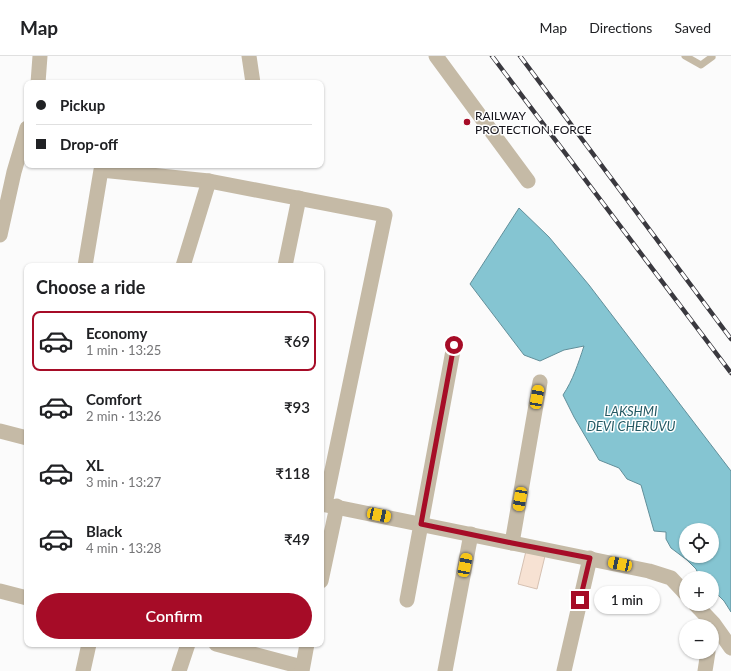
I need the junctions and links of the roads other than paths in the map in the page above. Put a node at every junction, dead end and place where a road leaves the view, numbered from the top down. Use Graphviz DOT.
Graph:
graph roads {
  1 [pos="40,56"];
  2 [pos="249,56"];
  3 [pos="436,56"];
  4 [pos="686,56"];
  5 [pos="711,56"];
  6 [pos="38,80"];
  7 [pos="253,80"];
  8 [pos="24,134"];
  9 [pos="7,171"];
  10 [pos="209,181"];
  11 [pos="528,181"];
  12 [pos="299,198"];
  13 [pos="0,235"];
  14 [pos="86,263"];
  15 [pos="184,263"];
  16 [pos="286,263"];
  17 [pos="454,345"];
  18 [pos="540,382"];
  19 [pos="0,431"];
  20 [pos="24,437"];
  21 [pos="328,505"];
  22 [pos="421,524"];
  23 [pos="471,534"];
  24 [pos="512,543"];
  25 [pos="324,548"];
  26 [pos="590,558"];
  27 [pos="679,587"];
  28 [pos="0,591"];
  29 [pos="24,597"];
  30 [pos="407,600"];
  31 [pos="719,635"];
  32 [pos="88,647"];
  33 [pos="187,647"];
  34 [pos="226,647"];
  35 [pos="307,647"];
  36 [pos="731,648"];
  37 [pos="707,659"];
  38 [pos="302,669"];
  39 [pos="83,671"];
  40 [pos="179,671"];
  41 [pos="445,671"];
  42 [pos="564,671"];
  43 [pos="705,671"];
  1 -- 6 [label="street"];
  2 -- 7 [label="street"];
  3 -- 11 [label="street"];
  4 -- 5 [label="lane"];
  8 -- 9 [label="street"];
  9 -- 13 [label="street"];
  10 -- 12 [label="street"];
  10 -- 14 [label="street"];
  10 -- 15 [label="street"];
  12 -- 16 [label="street"];
  12 -- 21 [label="street"];
  17 -- 22 [label="street"];
  18 -- 24 [label="street"];
  19 -- 20 [label="street"];
  21 -- 22 [label="street"];
  21 -- 25 [label="street"];
  22 -- 23 [label="street"];
  22 -- 30 [label="street"];
  23 -- 24 [label="street"];
  23 -- 41 [label="street"];
  24 -- 26 [label="street"];
  26 -- 27 [label="street"];
  26 -- 42 [label="street"];
  28 -- 29 [label="street"];
  31 -- 36 [label="street"];
  32 -- 39 [label="street"];
  33 -- 40 [label="street"];
  34 -- 38 [label="street"];
  35 -- 38 [label="street"];
  37 -- 43 [label="street"];
}
